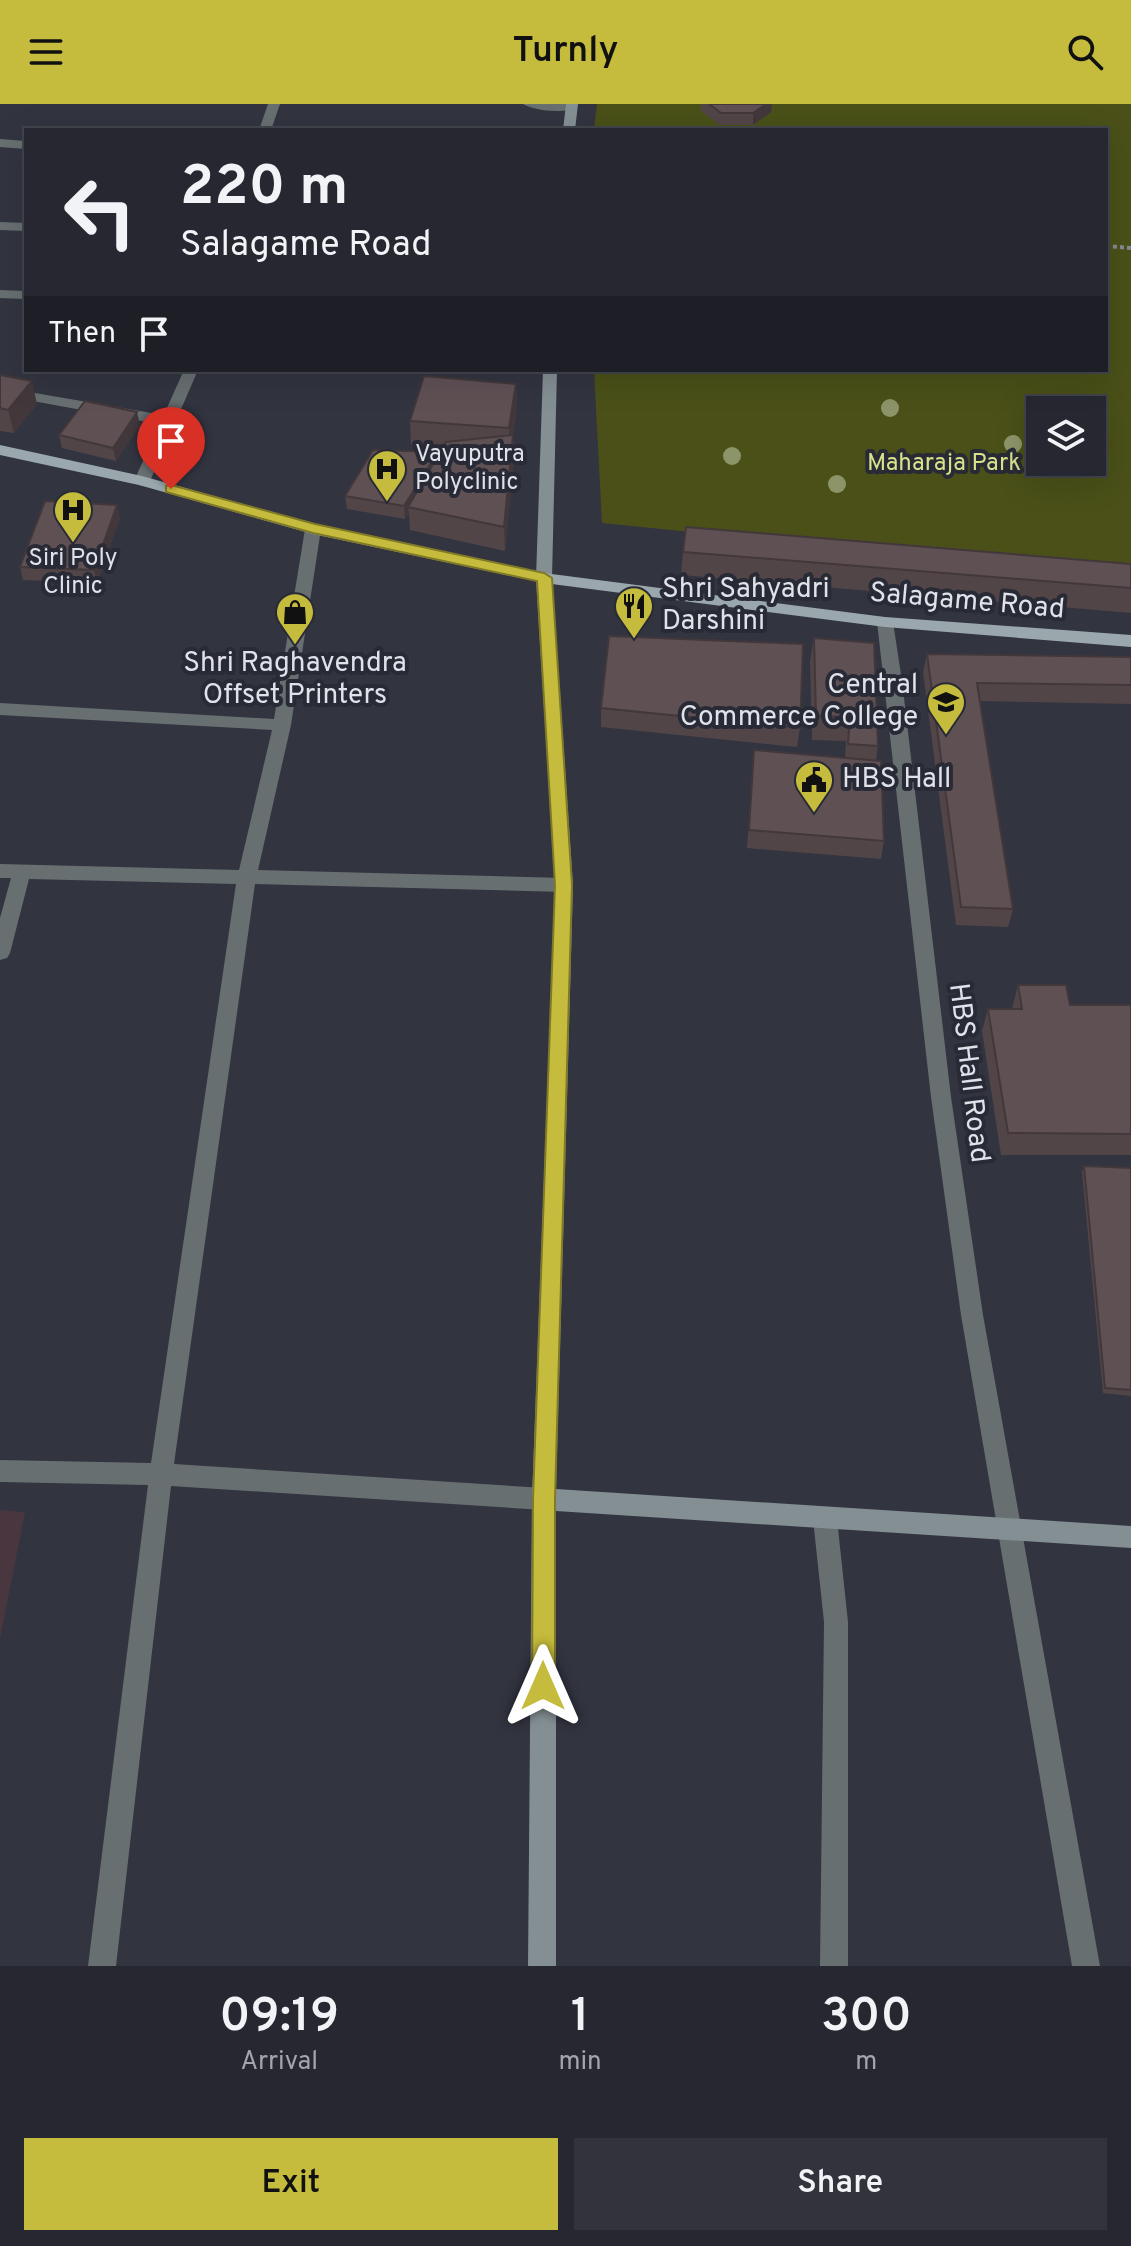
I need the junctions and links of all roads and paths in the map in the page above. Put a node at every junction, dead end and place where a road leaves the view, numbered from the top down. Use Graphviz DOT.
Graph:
graph roads {
  1 [pos="274,104"];
  2 [pos="529,104"];
  3 [pos="572,106"];
  4 [pos="266,128"];
  5 [pos="569,128"];
  6 [pos="0,143"];
  7 [pos="24,145"];
  8 [pos="0,226"];
  9 [pos="24,227"];
  10 [pos="1108,246"];
  11 [pos="1131,248"];
  12 [pos="0,294"];
  13 [pos="24,295"];
  14 [pos="190,372"];
  15 [pos="550,372"];
  16 [pos="0,391"];
  17 [pos="169,421"];
  18 [pos="0,450"];
  19 [pos="142,481"];
  20 [pos="313,529"];
  21 [pos="544,578"];
  22 [pos="885,622"];
  23 [pos="1131,641"];
  24 [pos="0,709"];
  25 [pos="282,725"];
  26 [pos="0,871"];
  27 [pos="22,871"];
  28 [pos="247,876"];
  29 [pos="564,885"];
  30 [pos="0,953"];
  31 [pos="0,1471"];
  32 [pos="161,1474"];
  33 [pos="544,1499"];
  34 [pos="825,1519"];
  35 [pos="1006,1530"];
  36 [pos="1131,1537"];
  37 [pos="102,1966"];
  38 [pos="542,1966"];
  39 [pos="834,1966"];
  40 [pos="1086,1966"];
  1 -- 4 [label="street"];
  2 -- 3 [label="street"];
  3 -- 5 [label="street"];
  6 -- 7 [label="street"];
  8 -- 9 [label="street"];
  10 -- 11 [label="path"];
  12 -- 13 [label="street"];
  14 -- 17 [label="street"];
  15 -- 21 [label="street"];
  16 -- 17 [label="street"];
  17 -- 19 [label="street"];
  18 -- 19 [label="main road, Salagame Road"];
  19 -- 20 [label="main road, Salagame Road"];
  20 -- 21 [label="main road, Salagame Road"];
  20 -- 25 [label="street"];
  21 -- 22 [label="main road, Salagame Road"];
  21 -- 29 [label="street"];
  22 -- 23 [label="main road, Salagame Road"];
  22 -- 35 [label="street, HBS Hall Road"];
  24 -- 25 [label="street"];
  25 -- 28 [label="street"];
  26 -- 27 [label="street"];
  27 -- 28 [label="street"];
  27 -- 30 [label="street"];
  28 -- 29 [label="street"];
  28 -- 32 [label="street"];
  29 -- 33 [label="street"];
  31 -- 32 [label="street"];
  32 -- 33 [label="street"];
  32 -- 37 [label="street"];
  33 -- 34 [label="street"];
  33 -- 38 [label="street"];
  34 -- 35 [label="street"];
  34 -- 39 [label="street"];
  35 -- 36 [label="street"];
  35 -- 40 [label="street, HBS Hall Road"];
}
